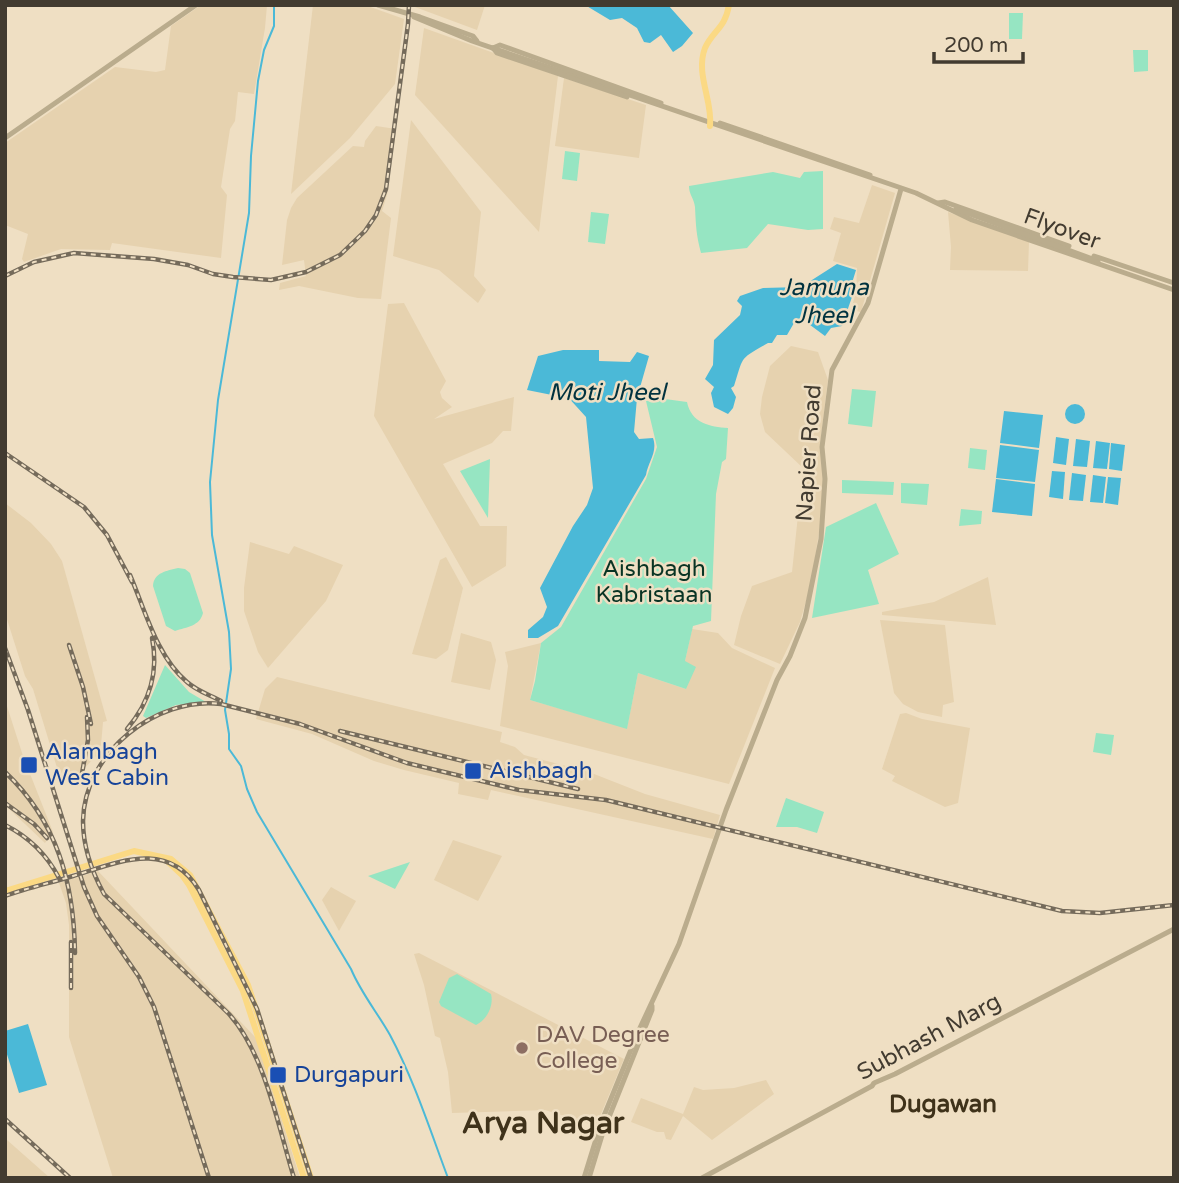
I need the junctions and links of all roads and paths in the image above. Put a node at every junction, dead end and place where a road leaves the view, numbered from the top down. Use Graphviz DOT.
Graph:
graph roads {
  1 [pos="196,5"];
  2 [pos="378,5"];
  3 [pos="385,5"];
  4 [pos="729,5"];
  5 [pos="402,13"];
  6 [pos="495,48"];
  7 [pos="710,123"];
  8 [pos="5,138"];
  9 [pos="877,181"];
  10 [pos="900,191"];
  11 [pos="1174,287"];
  12 [pos="105,861"];
  13 [pos="5,892"];
  14 [pos="1174,929"];
  15 [pos="874,1083"];
  16 [pos="600,1134"];
  17 [pos="304,1178"];
  18 [pos="311,1178"];
  19 [pos="586,1178"];
  20 [pos="695,1178"];
  21 [pos="702,1178"];
  1 -- 8 [label="main road"];
  2 -- 5 [label="main road"];
  3 -- 5 [label="main road"];
  4 -- 7 [label="main road"];
  5 -- 6 [label="main road"];
  6 -- 7 [label="main road"];
  6 -- 9 [label="main road"];
  7 -- 9 [label="main road"];
  9 -- 10 [label="main road"];
  10 -- 11 [label="main road"];
  10 -- 16 [label="main road, Napier Road"];
  12 -- 13 [label="main road"];
  12 -- 17 [label="main road"];
  12 -- 18 [label="main road"];
  14 -- 15 [label="main road, Subhash Marg"];
  15 -- 20 [label="main road"];
  15 -- 21 [label="main road, Subhash Marg"];
  16 -- 19 [label="main road"];
  16 -- 19 [label="main road"];
}
